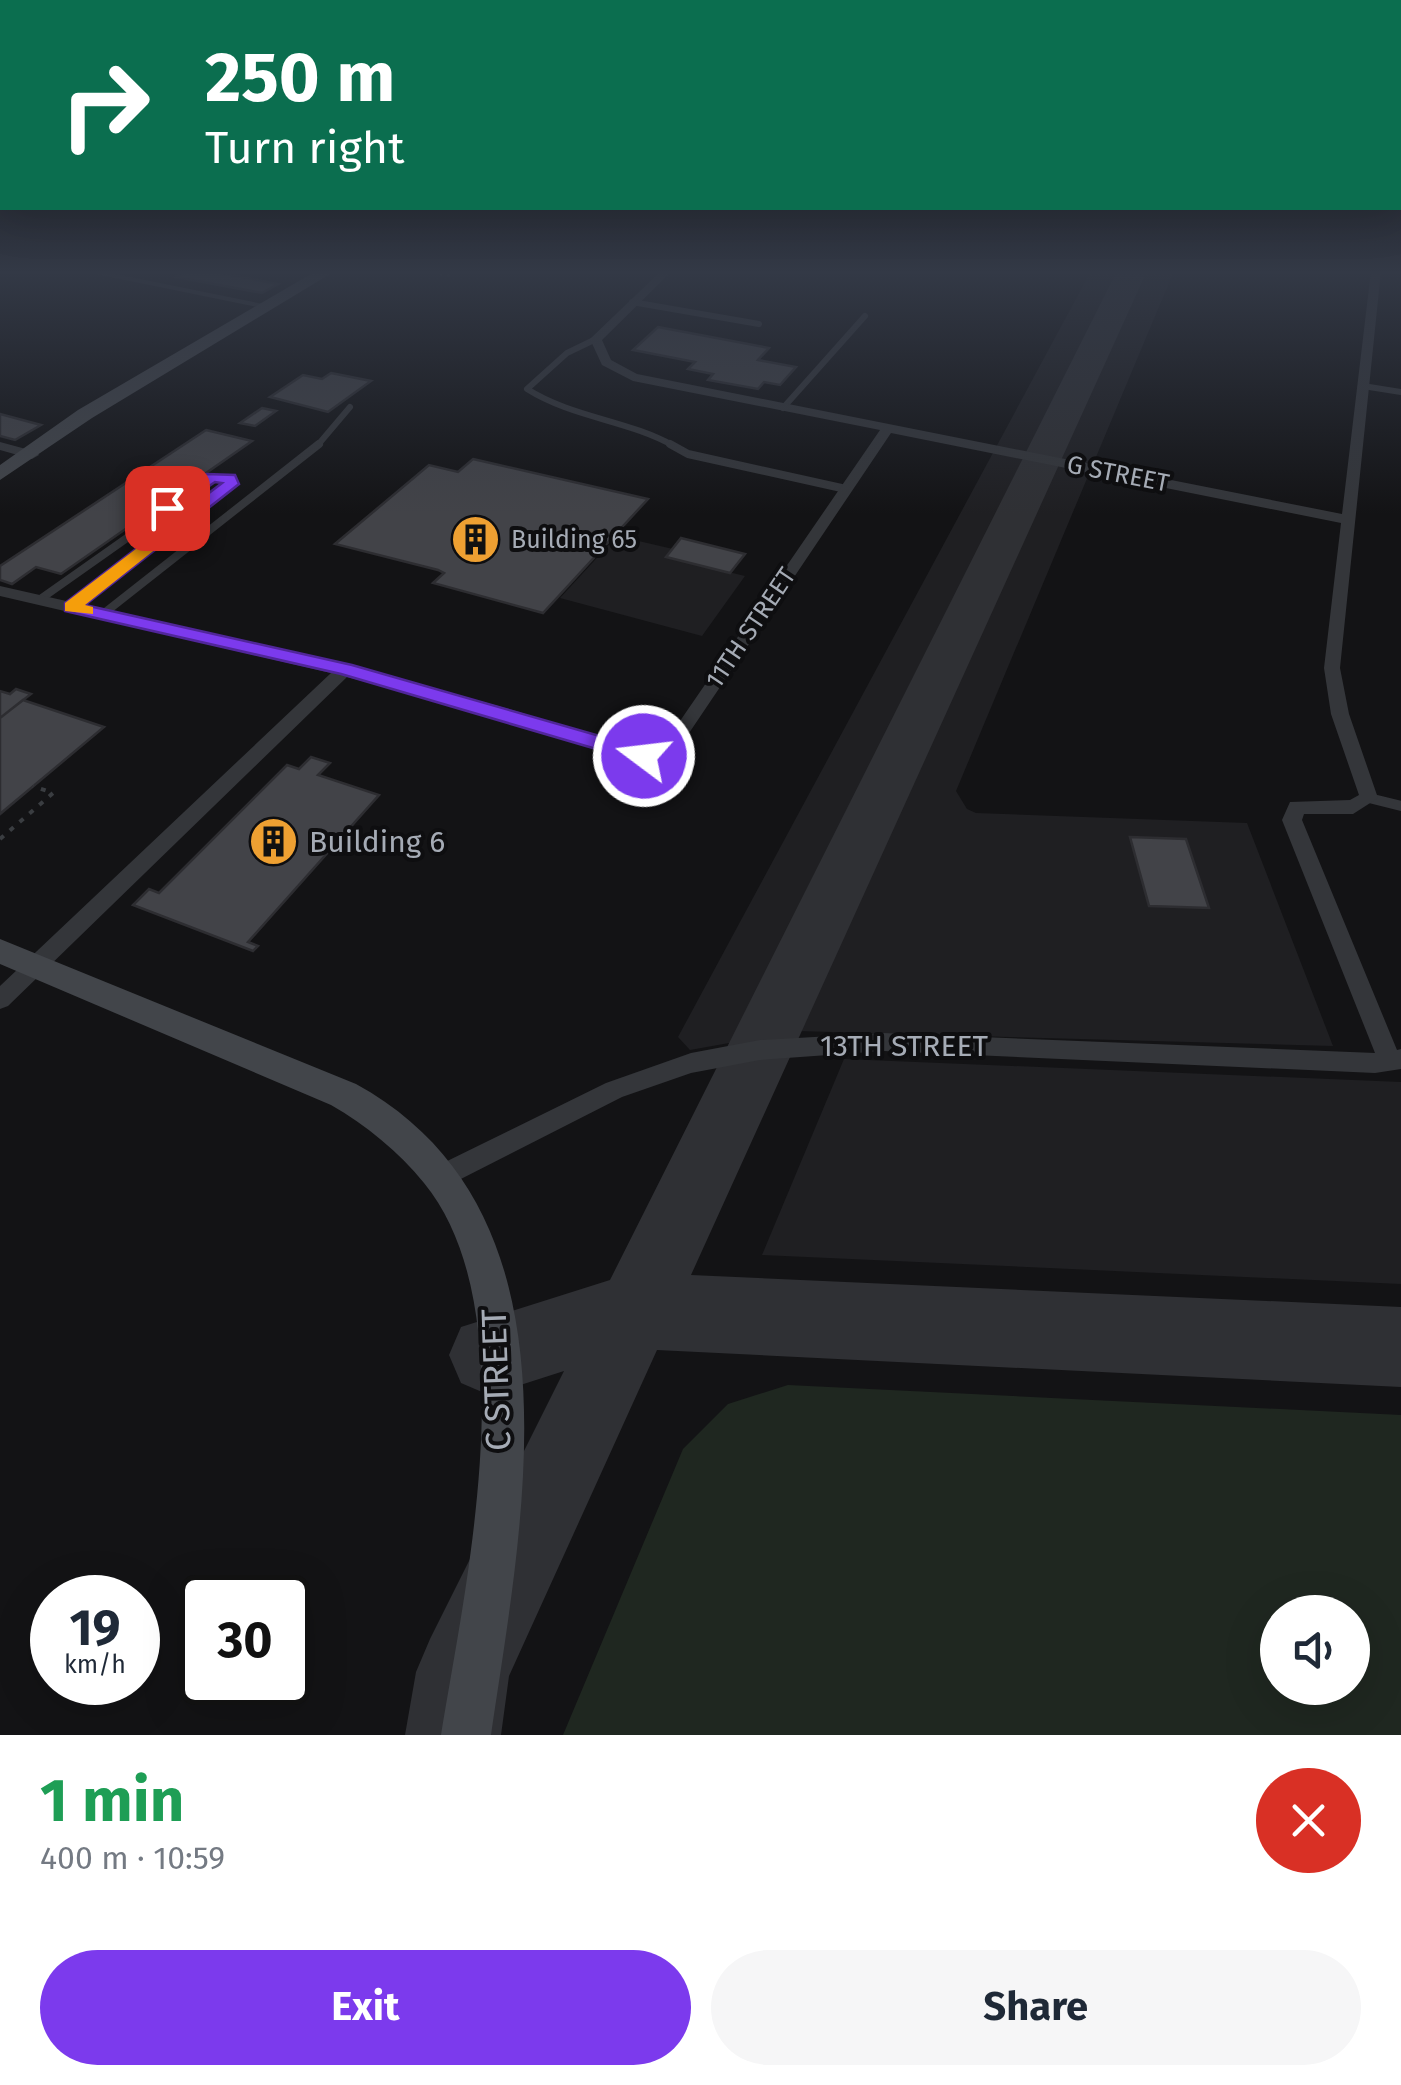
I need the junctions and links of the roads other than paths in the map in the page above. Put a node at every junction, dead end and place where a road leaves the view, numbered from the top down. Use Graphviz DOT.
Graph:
graph roads {
  1 [pos="190,352"];
  2 [pos="568,352"];
  3 [pos="602,352"];
  4 [pos="834,352"];
  5 [pos="1367,352"];
  6 [pos="1363,386"];
  7 [pos="1401,392"];
  8 [pos="350,407"];
  9 [pos="783,408"];
  10 [pos="887,428"];
  11 [pos="0,446"];
  12 [pos="32,455"];
  13 [pos="0,474"];
  14 [pos="846,489"];
  15 [pos="1348,520"];
  16 [pos="0,591"];
  17 [pos="39,600"];
  18 [pos="71,607"];
  19 [pos="104,614"];
  20 [pos="345,669"];
  21 [pos="1369,798"];
  22 [pos="1401,806"];
  23 [pos="0,950"];
  24 [pos="35,965"];
  25 [pos="0,1000"];
  26 [pos="1396,1060"];
  27 [pos="444,1175"];
  28 [pos="466,1735"];
  1 -- 12 [label="street"];
  2 -- 14 [label="lane"];
  3 -- 9 [label="street"];
  4 -- 9 [label="lane"];
  5 -- 6 [label="street"];
  6 -- 7 [label="lane"];
  6 -- 15 [label="street"];
  8 -- 19 [label="lane"];
  9 -- 10 [label="street"];
  10 -- 14 [label="street, 11TH STREET"];
  10 -- 15 [label="street, G STREET"];
  11 -- 12 [label="street"];
  12 -- 13 [label="street"];
  14 -- 20 [label="street, 11TH STREET"];
  15 -- 21 [label="street"];
  16 -- 17 [label="street, 11TH STREET"];
  17 -- 18 [label="street, 11TH STREET"];
  17 -- 18 [label="lane"];
  18 -- 19 [label="street, 11TH STREET"];
  19 -- 20 [label="street, 11TH STREET"];
  20 -- 24 [label="street"];
  21 -- 22 [label="lane"];
  21 -- 26 [label="street, 13TH STREET"];
  23 -- 24 [label="street, C STREET"];
  24 -- 25 [label="street"];
  24 -- 27 [label="street, C STREET"];
  26 -- 27 [label="street, 13TH STREET"];
  27 -- 28 [label="street, C STREET"];
}
